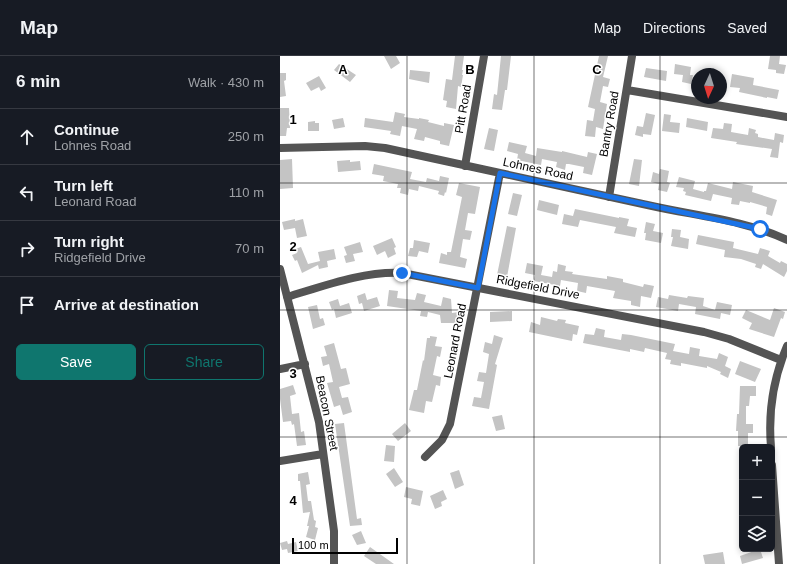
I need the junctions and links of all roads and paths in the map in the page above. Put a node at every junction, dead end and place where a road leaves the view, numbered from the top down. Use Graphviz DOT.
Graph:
graph roads {
  1 [pos="484,56"];
  2 [pos="632,56"];
  3 [pos="627,90"];
  4 [pos="787,118"];
  5 [pos="280,148"];
  6 [pos="465,166"];
  7 [pos="500,173"];
  8 [pos="609,197"];
  9 [pos="787,240"];
  10 [pos="281,274"];
  11 [pos="478,288"];
  12 [pos="287,297"];
  13 [pos="787,346"];
  14 [pos="781,360"];
  15 [pos="304,364"];
  16 [pos="280,369"];
  17 [pos="771,444"];
  18 [pos="323,454"];
  19 [pos="425,457"];
  20 [pos="280,461"];
  21 [pos="773,480"];
  22 [pos="334,564"];
  23 [pos="780,564"];
  1 -- 6 [label="street, Pitt Road"];
  2 -- 3 [label="street, Bantry Road"];
  3 -- 4 [label="street"];
  3 -- 8 [label="street, Bantry Road"];
  5 -- 6 [label="street, Lohnes Road"];
  6 -- 7 [label="street, Lohnes Road"];
  7 -- 8 [label="street, Lohnes Road"];
  7 -- 11 [label="street, Leonard Road"];
  8 -- 9 [label="street, Lohnes Road"];
  10 -- 12 [label="street, Beacon Street"];
  11 -- 12 [label="street, Ridgefield Drive"];
  11 -- 14 [label="street, Ridgefield Drive"];
  11 -- 19 [label="street, Leonard Road"];
  12 -- 15 [label="street, Beacon Street"];
  13 -- 14 [label="street"];
  14 -- 17 [label="street"];
  15 -- 16 [label="street"];
  15 -- 18 [label="street, Beacon Street"];
  18 -- 20 [label="street"];
  18 -- 22 [label="street, Beacon Street"];
  21 -- 23 [label="street"];
}
